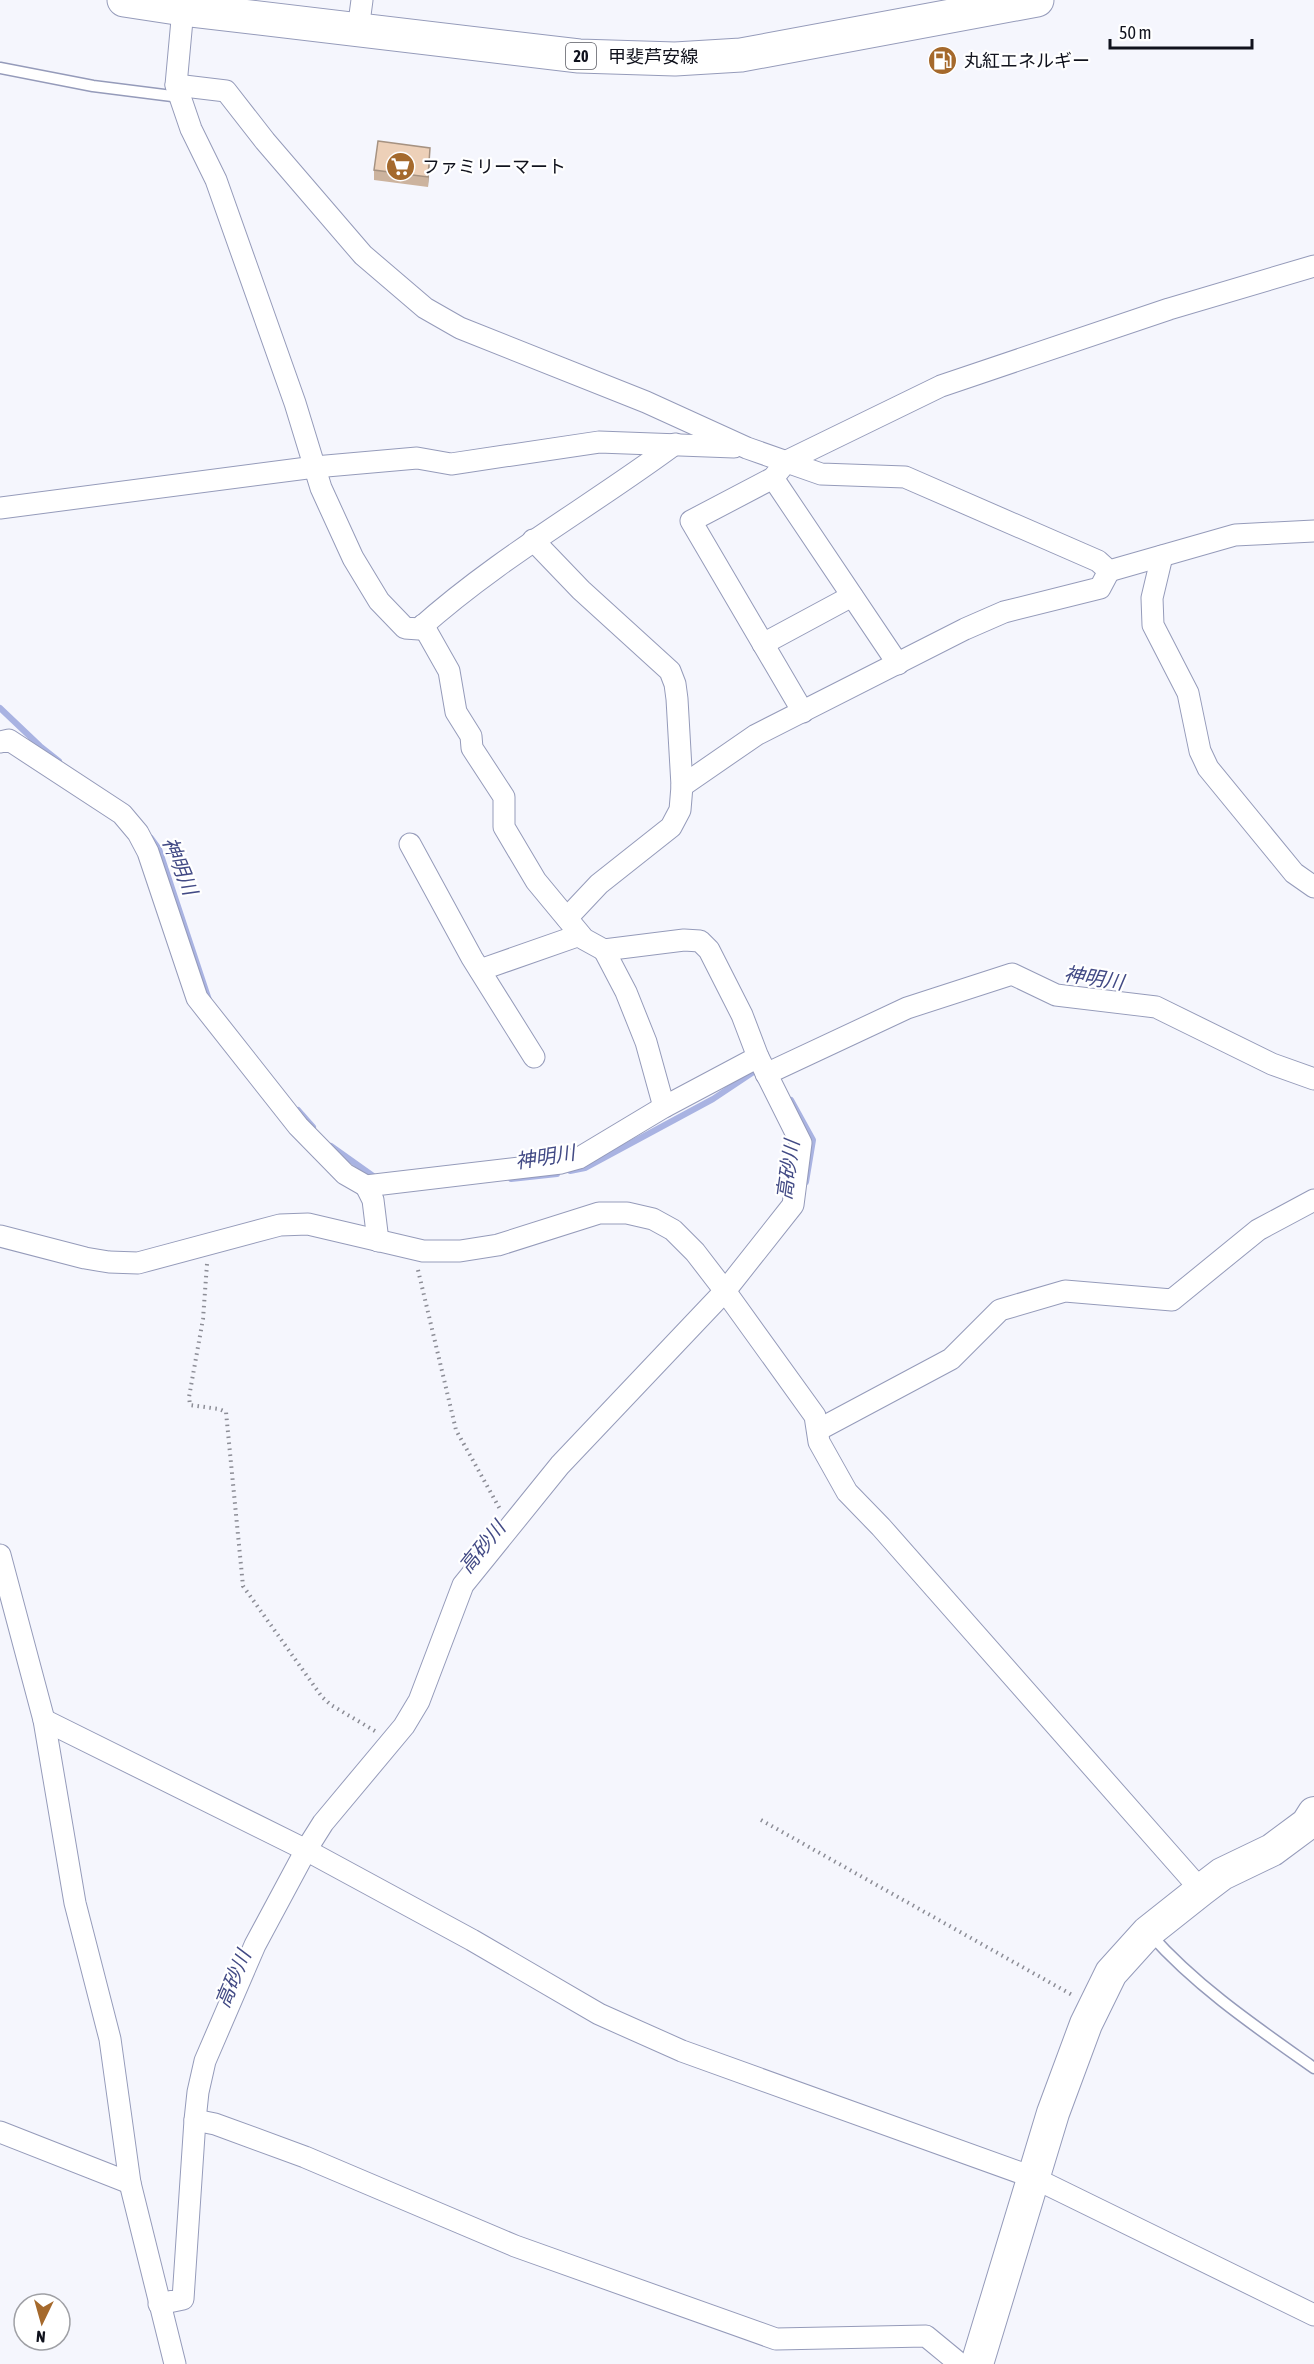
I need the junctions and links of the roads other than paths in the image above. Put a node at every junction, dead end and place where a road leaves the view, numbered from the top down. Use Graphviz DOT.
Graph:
graph roads {
  1 [pos="124,0"];
  2 [pos="1037,0"];
  3 [pos="175,6"];
  4 [pos="360,15"];
  5 [pos="0,69"];
  6 [pos="178,91"];
  7 [pos="1314,266"];
  8 [pos="675,444"];
  9 [pos="747,448"];
  10 [pos="787,461"];
  11 [pos="315,467"];
  12 [pos="773,478"];
  13 [pos="0,508"];
  14 [pos="1314,531"];
  15 [pos="533,540"];
  16 [pos="1162,556"];
  17 [pos="1109,571"];
  18 [pos="852,596"];
  19 [pos="423,625"];
  20 [pos="763,644"];
  21 [pos="898,664"];
  22 [pos="802,712"];
  23 [pos="0,742"];
  24 [pos="682,786"];
  25 [pos="410,844"];
  26 [pos="1314,887"];
  27 [pos="574,926"];
  28 [pos="604,950"];
  29 [pos="480,970"];
  30 [pos="534,1058"];
  31 [pos="762,1066"];
  32 [pos="1314,1079"];
  33 [pos="664,1107"];
  34 [pos="366,1186"];
  35 [pos="1314,1200"];
  36 [pos="0,1236"];
  37 [pos="378,1241"];
  38 [pos="725,1291"];
  39 [pos="818,1430"];
  40 [pos="0,1555"];
  41 [pos="44,1720"];
  42 [pos="1314,1813"];
  43 [pos="306,1850"];
  44 [pos="1201,1890"];
  45 [pos="1148,1932"];
  46 [pos="1314,2068"];
  47 [pos="195,2120"];
  48 [pos="0,2132"];
  49 [pos="1032,2177"];
  50 [pos="130,2183"];
  51 [pos="159,2304"];
  52 [pos="1314,2315"];
  53 [pos="174,2364"];
  54 [pos="960,2364"];
  55 [pos="977,2364"];
  1 -- 3 [label="main road, 甲斐芦安線 / 20"];
  2 -- 4 [label="main road, 甲斐芦安線 / 20"];
  3 -- 4 [label="main road, 甲斐芦安線 / 20"];
  3 -- 6 [label="street"];
  5 -- 6 [label="lane"];
  6 -- 9 [label="street"];
  6 -- 11 [label="street"];
  7 -- 10 [label="street"];
  8 -- 9 [label="street"];
  8 -- 11 [label="street"];
  8 -- 15 [label="street"];
  9 -- 10 [label="street"];
  10 -- 12 [label="street"];
  10 -- 17 [label="street"];
  11 -- 13 [label="street"];
  11 -- 19 [label="street"];
  12 -- 18 [label="street"];
  12 -- 20 [label="street"];
  14 -- 16 [label="street"];
  15 -- 19 [label="street"];
  15 -- 24 [label="street"];
  16 -- 17 [label="street"];
  16 -- 26 [label="street"];
  17 -- 21 [label="street"];
  18 -- 20 [label="street"];
  18 -- 21 [label="street"];
  19 -- 27 [label="street"];
  20 -- 22 [label="street"];
  21 -- 22 [label="street"];
  22 -- 24 [label="street"];
  23 -- 34 [label="street"];
  24 -- 27 [label="street"];
  25 -- 29 [label="street"];
  27 -- 28 [label="street"];
  27 -- 29 [label="street"];
  28 -- 31 [label="street"];
  28 -- 33 [label="street"];
  29 -- 30 [label="street"];
  31 -- 32 [label="street"];
  31 -- 33 [label="street"];
  31 -- 38 [label="street"];
  33 -- 34 [label="street"];
  34 -- 37 [label="street"];
  35 -- 39 [label="street"];
  36 -- 37 [label="street"];
  37 -- 38 [label="street"];
  38 -- 39 [label="street"];
  38 -- 43 [label="street"];
  39 -- 44 [label="street"];
  40 -- 41 [label="street"];
  41 -- 43 [label="street"];
  41 -- 50 [label="street"];
  42 -- 44 [label="street"];
  43 -- 47 [label="street"];
  43 -- 49 [label="street"];
  44 -- 45 [label="street"];
  45 -- 46 [label="lane"];
  45 -- 49 [label="street"];
  47 -- 51 [label="street"];
  47 -- 54 [label="street"];
  48 -- 50 [label="street"];
  49 -- 52 [label="street"];
  49 -- 55 [label="street"];
  50 -- 51 [label="street"];
  51 -- 53 [label="street"];
}
